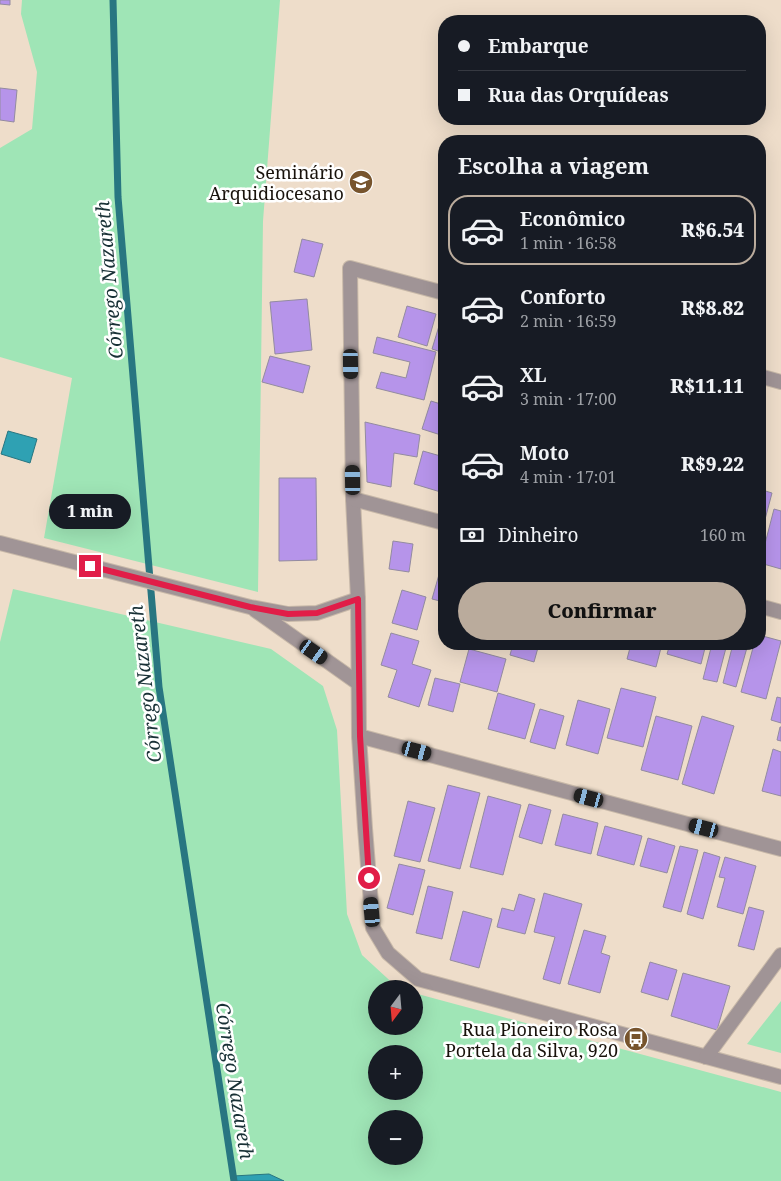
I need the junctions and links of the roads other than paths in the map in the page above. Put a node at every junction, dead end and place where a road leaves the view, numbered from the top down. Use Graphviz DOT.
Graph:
graph roads {
  1 [pos="438,291"];
  2 [pos="766,378"];
  3 [pos="781,382"];
  4 [pos="353,499"];
  5 [pos="438,520"];
  6 [pos="0,543"];
  7 [pos="358,599"];
  8 [pos="250,607"];
  9 [pos="766,608"];
  10 [pos="781,612"];
  11 [pos="358,683"];
  12 [pos="360,736"];
  13 [pos="781,849"];
  14 [pos="781,955"];
  15 [pos="706,1057"];
  16 [pos="781,1077"];
  1 -- 4 [label="street"];
  2 -- 3 [label="street"];
  4 -- 5 [label="street"];
  4 -- 7 [label="street"];
  6 -- 8 [label="street"];
  7 -- 8 [label="street"];
  7 -- 11 [label="street"];
  8 -- 11 [label="street"];
  9 -- 10 [label="street"];
  11 -- 12 [label="street"];
  12 -- 13 [label="street"];
  12 -- 15 [label="street"];
  14 -- 15 [label="street"];
  15 -- 16 [label="street"];
}
